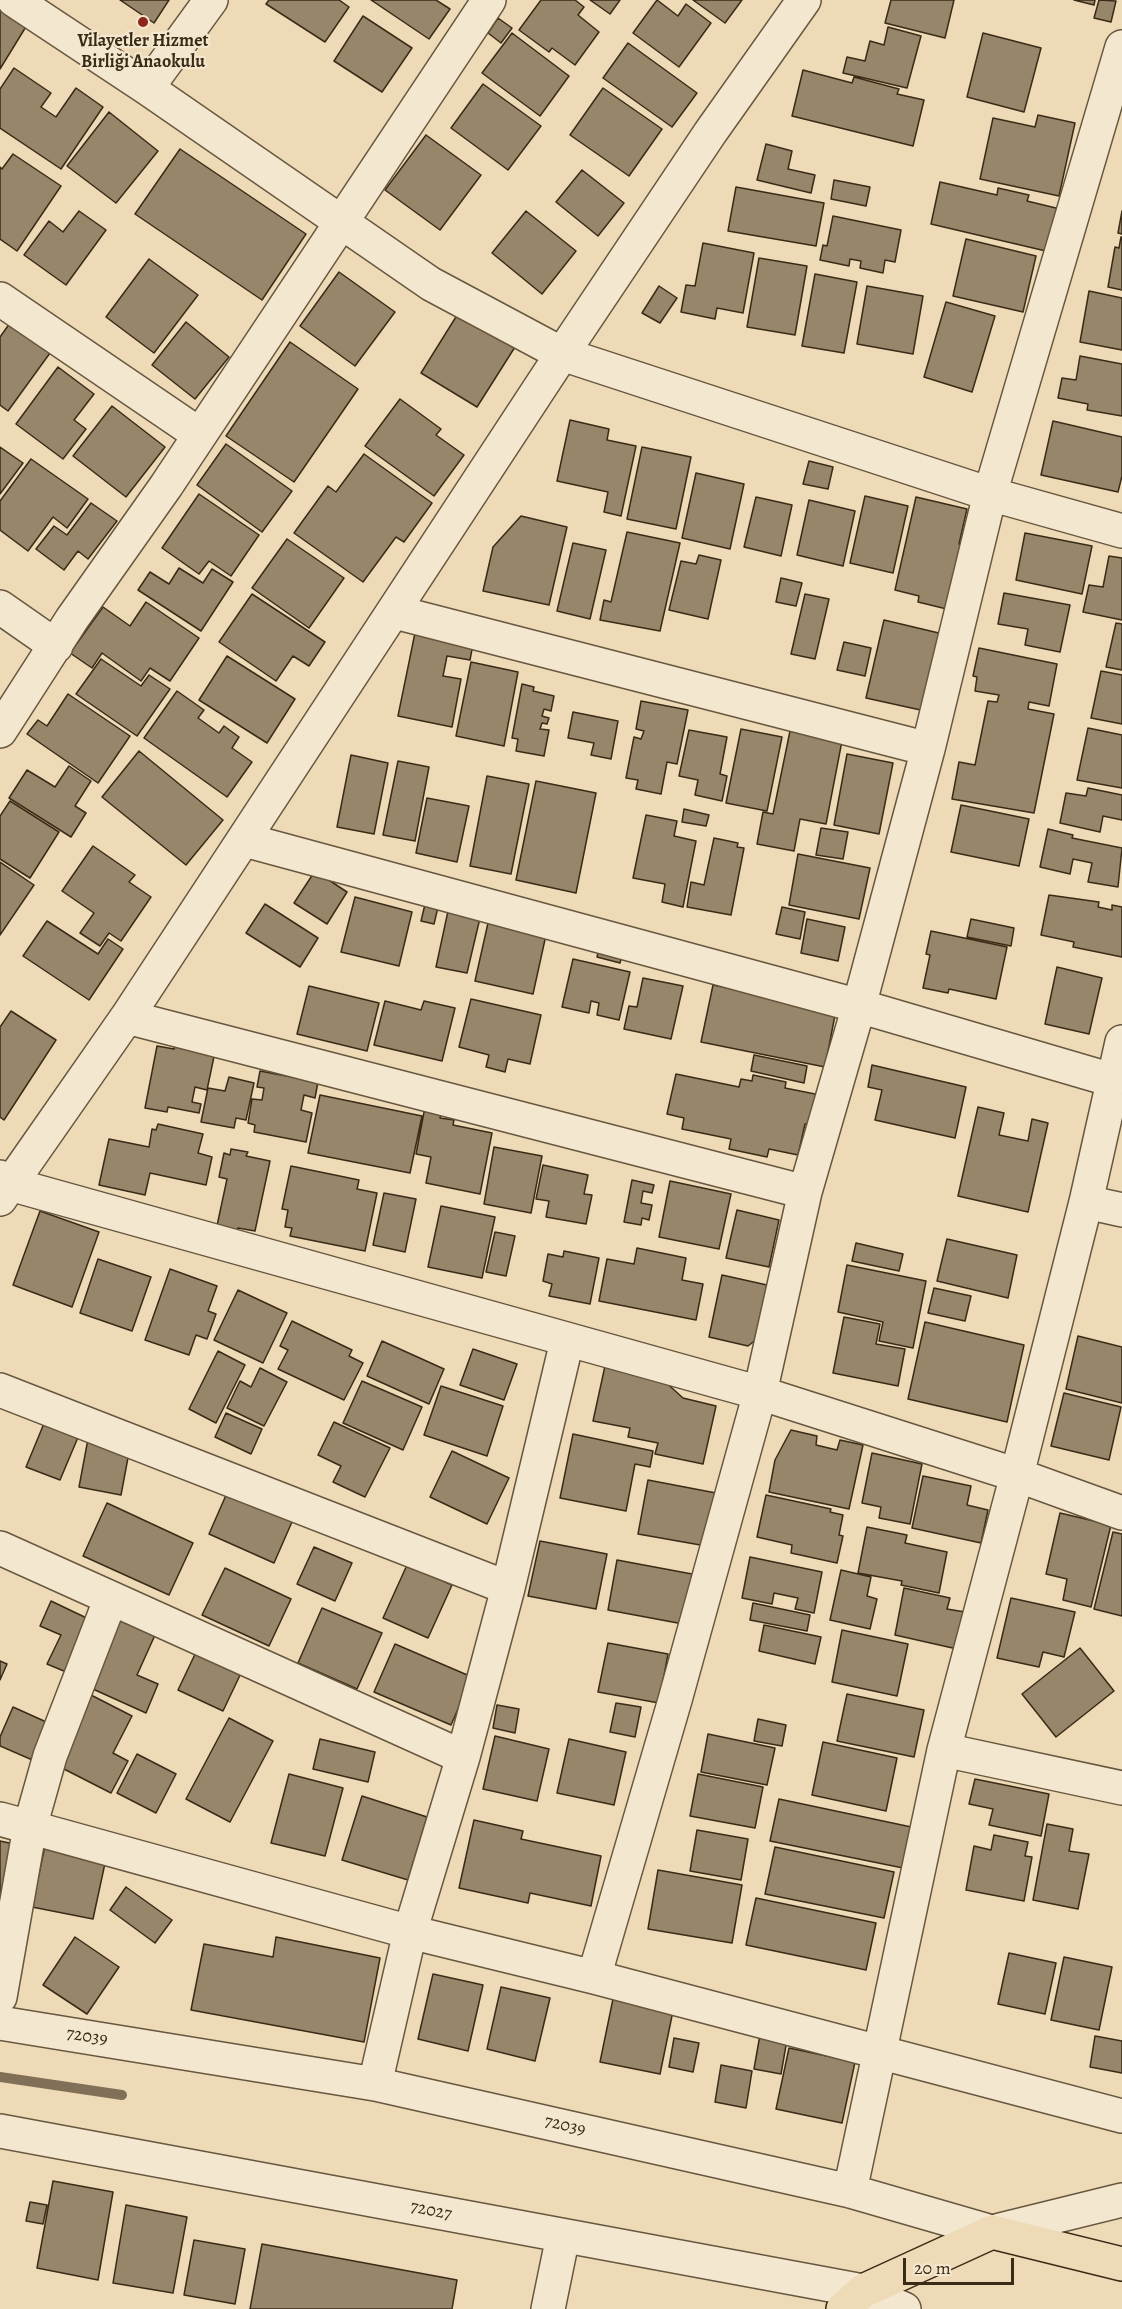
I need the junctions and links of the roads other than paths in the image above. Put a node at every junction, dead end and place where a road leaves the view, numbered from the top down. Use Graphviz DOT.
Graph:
graph roads {
  1 [pos="14,0"];
  2 [pos="211,0"];
  3 [pos="489,0"];
  4 [pos="804,0"];
  5 [pos="1122,47"];
  6 [pos="147,88"];
  7 [pos="342,222"];
  8 [pos="0,299"];
  9 [pos="562,354"];
  10 [pos="200,435"];
  11 [pos="990,494"];
  12 [pos="1122,531"];
  13 [pos="0,607"];
  14 [pos="395,612"];
  15 [pos="56,646"];
  16 [pos="0,731"];
  17 [pos="928,749"];
  18 [pos="245,840"];
  19 [pos="859,1006"];
  20 [pos="128,1017"];
  21 [pos="1122,1042"];
  22 [pos="1112,1080"];
  23 [pos="3,1187"];
  24 [pos="805,1192"];
  25 [pos="1086,1202"];
  26 [pos="1122,1210"];
  27 [pos="567,1341"];
  28 [pos="0,1390"];
  29 [pos="760,1393"];
  30 [pos="1017,1475"];
  31 [pos="1122,1513"];
  32 [pos="0,1548"];
  33 [pos="508,1588"];
  34 [pos="111,1598"];
  35 [pos="944,1750"];
  36 [pos="464,1757"];
  37 [pos="1122,1788"];
  38 [pos="15,1823"];
  39 [pos="410,1932"];
  40 [pos="594,1977"];
  41 [pos="0,1997"];
  42 [pos="0,2023"];
  43 [pos="880,2052"];
  44 [pos="375,2084"];
  45 [pos="1122,2116"];
  46 [pos="0,2131"];
  47 [pos="850,2191"];
  48 [pos="1122,2200"];
  49 [pos="992,2232"];
  50 [pos="563,2236"];
  51 [pos="1122,2264"];
  52 [pos="853,2300"];
  53 [pos="548,2309"];
  54 [pos="904,2309"];
  1 -- 6 [label="street"];
  2 -- 6 [label="street"];
  3 -- 7 [label="street"];
  4 -- 9 [label="street"];
  5 -- 11 [label="street"];
  6 -- 7 [label="street"];
  7 -- 9 [label="street"];
  7 -- 10 [label="street"];
  8 -- 10 [label="street"];
  9 -- 11 [label="street"];
  9 -- 14 [label="street"];
  10 -- 15 [label="street"];
  11 -- 12 [label="street"];
  11 -- 17 [label="street"];
  13 -- 15 [label="street"];
  14 -- 17 [label="street"];
  14 -- 18 [label="street"];
  15 -- 16 [label="street"];
  17 -- 19 [label="street"];
  18 -- 19 [label="street"];
  18 -- 20 [label="street"];
  19 -- 22 [label="street"];
  19 -- 24 [label="street"];
  20 -- 23 [label="street"];
  20 -- 24 [label="street"];
  21 -- 22 [label="street"];
  22 -- 25 [label="street"];
  23 -- 27 [label="street"];
  24 -- 29 [label="street"];
  25 -- 26 [label="street"];
  25 -- 30 [label="street"];
  27 -- 29 [label="street"];
  27 -- 33 [label="street"];
  28 -- 33 [label="street"];
  29 -- 30 [label="street"];
  29 -- 40 [label="street"];
  30 -- 31 [label="street"];
  30 -- 35 [label="street"];
  32 -- 34 [label="street"];
  33 -- 36 [label="street"];
  34 -- 36 [label="street"];
  34 -- 38 [label="street"];
  35 -- 37 [label="street"];
  35 -- 43 [label="street"];
  36 -- 39 [label="street"];
  38 -- 39 [label="street"];
  38 -- 41 [label="street"];
  39 -- 40 [label="street"];
  39 -- 44 [label="street"];
  40 -- 43 [label="street"];
  42 -- 44 [label="street, 72039"];
  43 -- 45 [label="street"];
  43 -- 47 [label="street"];
  44 -- 47 [label="street, 72039"];
  46 -- 50 [label="street, 72027"];
  47 -- 49 [label="street, 72039"];
  48 -- 49 [label="street"];
  49 -- 51 [label="main road, 72039"];
  49 -- 52 [label="main road"];
  50 -- 52 [label="street, 72027"];
  50 -- 53 [label="street"];
  52 -- 54 [label="street, 72027"];
}
